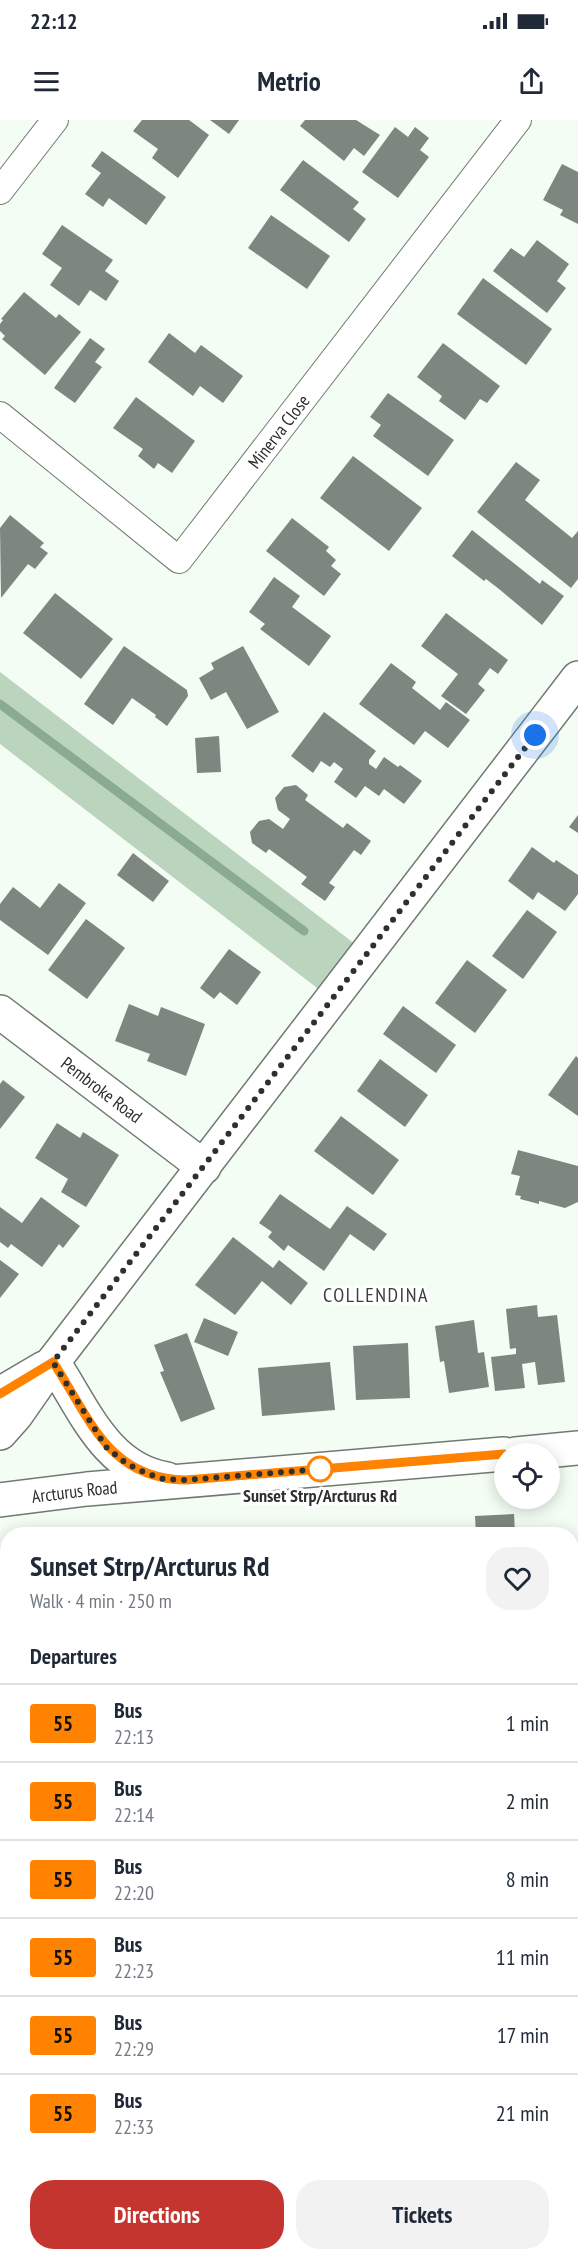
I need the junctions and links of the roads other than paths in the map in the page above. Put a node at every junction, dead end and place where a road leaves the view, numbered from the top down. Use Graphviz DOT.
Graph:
graph roads {
  1 [pos="55,120"];
  2 [pos="518,120"];
  3 [pos="0,191"];
  4 [pos="0,415"];
  5 [pos="578,678"];
  6 [pos="0,1012"];
  7 [pos="204,1167"];
  8 [pos="53,1362"];
  9 [pos="0,1394"];
  10 [pos="0,1433"];
  11 [pos="578,1448"];
  12 [pos="560,1450"];
  13 [pos="494,1455"];
  14 [pos="186,1480"];
  15 [pos="0,1500"];
  1 -- 3 [label="street"];
  2 -- 4 [label="street, Minerva Close"];
  5 -- 7 [label="street"];
  6 -- 7 [label="street, Pembroke Road"];
  7 -- 8 [label="street"];
  8 -- 9 [label="street"];
  8 -- 10 [label="street"];
  8 -- 14 [label="street, Arcturus Road"];
  11 -- 12 [label="street"];
  13 -- 14 [label="street, Arcturus Road"];
  14 -- 15 [label="street, Arcturus Road"];
}
